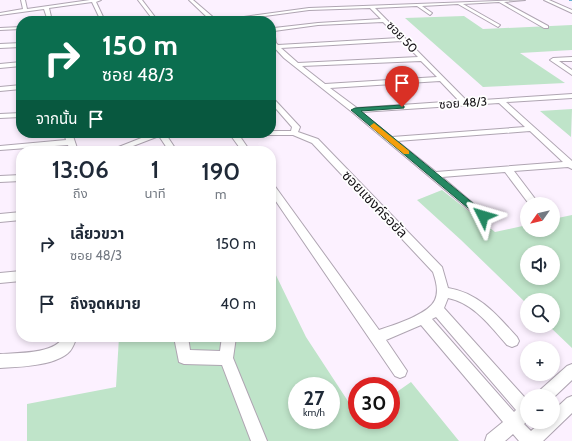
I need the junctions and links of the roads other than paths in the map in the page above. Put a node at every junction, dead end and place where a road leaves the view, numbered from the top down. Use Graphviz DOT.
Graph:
graph roads {
  1 [pos="23,0"];
  2 [pos="59,0"];
  3 [pos="93,0"];
  4 [pos="99,0"];
  5 [pos="140,0"];
  6 [pos="191,0"];
  7 [pos="523,0"];
  8 [pos="546,0"];
  9 [pos="499,1"];
  10 [pos="462,2"];
  11 [pos="418,4"];
  12 [pos="61,5"];
  13 [pos="371,6"];
  14 [pos="46,7"];
  15 [pos="25,10"];
  16 [pos="572,12"];
  17 [pos="1,13"];
  18 [pos="430,14"];
  19 [pos="49,16"];
  20 [pos="101,16"];
  21 [pos="152,16"];
  22 [pos="209,16"];
  23 [pos="260,16"];
  24 [pos="386,20"];
  25 [pos="498,26"];
  26 [pos="546,27"];
  27 [pos="276,28"];
  28 [pos="1,29"];
  29 [pos="16,29"];
  30 [pos="404,39"];
  31 [pos="16,45"];
  32 [pos="0,46"];
  33 [pos="276,47"];
  34 [pos="422,59"];
  35 [pos="572,59"];
  36 [pos="16,64"];
  37 [pos="296,65"];
  38 [pos="0,66"];
  39 [pos="572,73"];
  40 [pos="442,79"];
  41 [pos="324,86"];
  42 [pos="16,87"];
  43 [pos="0,88"];
  44 [pos="572,96"];
  45 [pos="501,101"];
  46 [pos="465,103"];
  47 [pos="276,104"];
  48 [pos="355,110"];
  49 [pos="16,115"];
  50 [pos="0,116"];
  51 [pos="532,129"];
  52 [pos="276,133"];
  53 [pos="294,133"];
  54 [pos="70,138"];
  55 [pos="147,138"];
  56 [pos="390,140"];
  57 [pos="71,142"];
  58 [pos="24,146"];
  59 [pos="72,146"];
  60 [pos="126,146"];
  61 [pos="16,147"];
  62 [pos="0,148"];
  63 [pos="571,165"];
  64 [pos="508,170"];
  65 [pos="434,176"];
  66 [pos="16,178"];
  67 [pos="0,179"];
  68 [pos="276,194"];
  69 [pos="529,197"];
  70 [pos="16,216"];
  71 [pos="483,216"];
  72 [pos="0,218"];
  73 [pos="16,276"];
  74 [pos="0,278"];
  75 [pos="443,292"];
  76 [pos="436,308"];
  77 [pos="424,318"];
  78 [pos="376,338"];
  79 [pos="512,341"];
  80 [pos="67,342"];
  81 [pos="182,342"];
  82 [pos="228,342"];
  83 [pos="226,358"];
  84 [pos="0,361"];
  85 [pos="400,371"];
  86 [pos="572,371"];
  87 [pos="552,389"];
  88 [pos="520,403"];
  89 [pos="572,403"];
  90 [pos="560,413"];
  91 [pos="520,417"];
  92 [pos="513,423"];
  93 [pos="542,429"];
  94 [pos="259,441"];
  95 [pos="494,441"];
  96 [pos="528,441"];
  97 [pos="532,441"];
  1 -- 15 [label="street"];
  2 -- 12 [label="street"];
  3 -- 4 [label="street"];
  3 -- 12 [label="street"];
  3 -- 20 [label="street"];
  5 -- 21 [label="street"];
  6 -- 22 [label="street"];
  7 -- 9 [label="street"];
  8 -- 16 [label="street"];
  9 -- 10 [label="street"];
  9 -- 26 [label="street"];
  10 -- 11 [label="street"];
  10 -- 25 [label="street"];
  11 -- 13 [label="street"];
  11 -- 18 [label="street"];
  12 -- 14 [label="street"];
  13 -- 23 [label="street"];
  13 -- 24 [label="street, ซอย 50"];
  14 -- 15 [label="street"];
  14 -- 19 [label="street"];
  15 -- 17 [label="street"];
  17 -- 28 [label="street"];
  24 -- 27 [label="street"];
  24 -- 30 [label="street, ซอย 50"];
  28 -- 29 [label="street"];
  30 -- 33 [label="street"];
  30 -- 34 [label="street, ซอย 50"];
  31 -- 32 [label="street"];
  33 -- 37 [label="street"];
  34 -- 37 [label="street"];
  34 -- 40 [label="street, ซอย 50"];
  35 -- 39 [label="street"];
  36 -- 38 [label="street"];
  37 -- 41 [label="street"];
  40 -- 41 [label="street"];
  40 -- 46 [label="street, ซอย 50"];
  41 -- 48 [label="street"];
  42 -- 43 [label="street"];
  44 -- 45 [label="street, ซอย 48/3"];
  45 -- 46 [label="street, ซอย 48/3"];
  45 -- 51 [label="street"];
  46 -- 48 [label="street, ซอย 48/3"];
  47 -- 53 [label="street"];
  48 -- 56 [label="street"];
  49 -- 50 [label="street"];
  51 -- 56 [label="street"];
  51 -- 63 [label="street"];
  52 -- 53 [label="street, ซอยแซงค์รอยัล"];
  53 -- 75 [label="street, ซอยแซงค์รอยัล"];
  54 -- 57 [label="street"];
  55 -- 60 [label="street"];
  56 -- 65 [label="street"];
  57 -- 58 [label="street"];
  57 -- 59 [label="street"];
  61 -- 62 [label="street"];
  63 -- 64 [label="street"];
  64 -- 65 [label="street"];
  64 -- 69 [label="street"];
  65 -- 71 [label="street"];
  66 -- 67 [label="street"];
  68 -- 78 [label="street"];
  70 -- 72 [label="street"];
  73 -- 74 [label="street"];
  75 -- 76 [label="street"];
  75 -- 79 [label="street"];
  76 -- 77 [label="street"];
  76 -- 88 [label="street"];
  77 -- 78 [label="street"];
  77 -- 92 [label="street"];
  78 -- 85 [label="street"];
  80 -- 84 [label="street"];
  81 -- 83 [label="street"];
  82 -- 83 [label="street"];
  83 -- 94 [label="street"];
  86 -- 87 [label="street"];
  89 -- 90 [label="street"];
  91 -- 92 [label="street"];
  92 -- 95 [label="street"];
  92 -- 96 [label="street"];
  93 -- 97 [label="street"];
}
